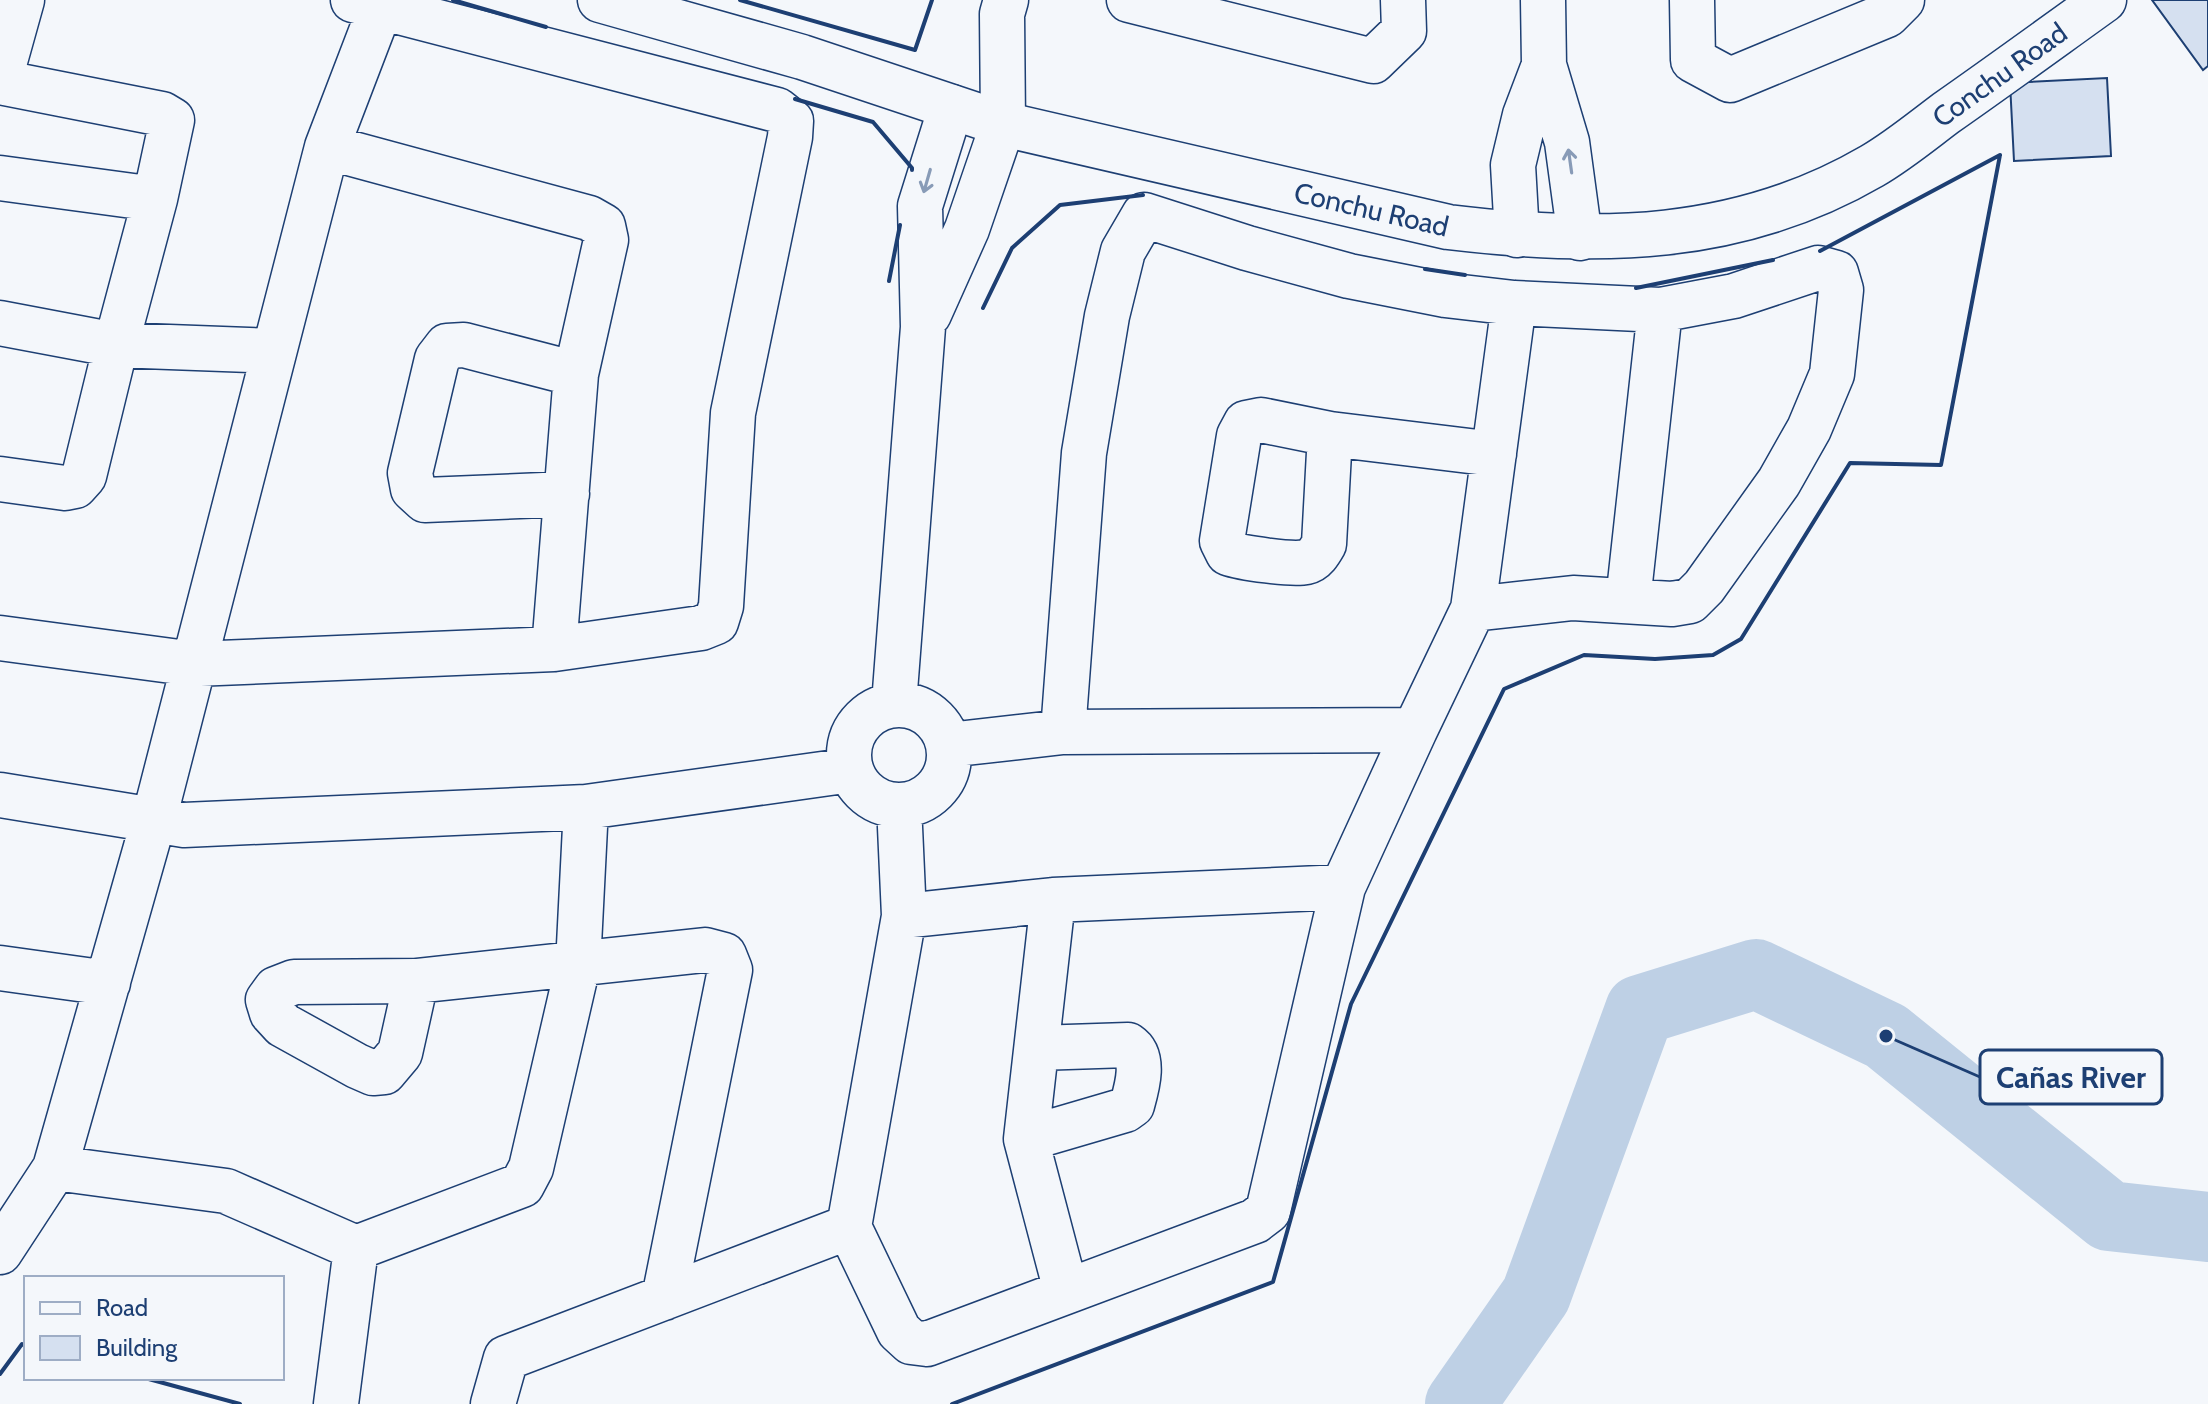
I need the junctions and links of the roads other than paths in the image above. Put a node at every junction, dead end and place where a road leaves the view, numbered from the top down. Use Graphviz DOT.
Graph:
graph roads {
  1 [pos="22,0"];
  2 [pos="600,0"];
  3 [pos="1006,0"];
  4 [pos="1129,0"];
  5 [pos="1403,0"];
  6 [pos="1543,0"];
  7 [pos="1692,0"];
  8 [pos="1902,0"];
  9 [pos="2104,0"];
  10 [pos="367,3"];
  11 [pos="1209,10"];
  12 [pos="1544,65"];
  13 [pos="0,80"];
  14 [pos="951,107"];
  15 [pos="1003,124"];
  16 [pos="327,147"];
  17 [pos="0,178"];
  18 [pos="155,199"];
  19 [pos="1517,235"];
  20 [pos="1580,238"];
  21 [pos="1514,303"];
  22 [pos="1660,310"];
  23 [pos="0,323"];
  24 [pos="923,327"];
  25 [pos="116,345"];
  26 [pos="274,351"];
  27 [pos="576,374"];
  28 [pos="1330,434"];
  29 [pos="1494,454"];
  30 [pos="0,479"];
  31 [pos="567,494"];
  32 [pos="1628,601"];
  33 [pos="1473,609"];
  34 [pos="0,638"];
  35 [pos="554,649"];
  36 [pos="194,664"];
  37 [pos="894,704"];
  38 [pos="1415,730"];
  39 [pos="1063,732"];
  40 [pos="948,745"];
  41 [pos="851,770"];
  42 [pos="0,795"];
  43 [pos="899,805"];
  44 [pos="586,807"];
  45 [pos="154,819"];
  46 [pos="1343,887"];
  47 [pos="1053,900"];
  48 [pos="904,916"];
  49 [pos="578,965"];
  50 [pos="0,968"];
  51 [pos="416,981"];
  52 [pos="108,983"];
  53 [pos="1037,1048"];
  54 [pos="1026,1139"];
  55 [pos="55,1168"];
  56 [pos="849,1227"];
  57 [pos="356,1248"];
  58 [pos="0,1252"];
  59 [pos="1066,1291"];
  60 [pos="664,1298"];
  61 [pos="336,1404"];
  62 [pos="493,1404"];
  1 -- 13 [label="street"];
  2 -- 14 [label="street, Conchu Road"];
  3 -- 15 [label="street"];
  4 -- 11 [label="street"];
  5 -- 11 [label="street"];
  6 -- 12 [label="street"];
  7 -- 8 [label="street"];
  9 -- 20 [label="street, Conchu Road"];
  10 -- 16 [label="street"];
  10 -- 35 [label="street"];
  12 -- 19 [label="street"];
  20 -- 12 [label="street, one-way"];
  13 -- 18 [label="street"];
  14 -- 15 [label="street, Conchu Road"];
  14 -- 24 [label="street, one-way"];
  15 -- 19 [label="street, Conchu Road"];
  15 -- 24 [label="street"];
  16 -- 26 [label="street"];
  16 -- 27 [label="street"];
  17 -- 18 [label="street"];
  18 -- 25 [label="street"];
  19 -- 20 [label="street, Conchu Road"];
  21 -- 22 [label="street"];
  21 -- 29 [label="street"];
  21 -- 39 [label="street"];
  22 -- 32 [label="street"];
  22 -- 32 [label="street"];
  23 -- 25 [label="street"];
  24 -- 37 [label="street"];
  25 -- 26 [label="street"];
  25 -- 30 [label="street"];
  26 -- 36 [label="street"];
  27 -- 31 [label="street"];
  27 -- 31 [label="street"];
  28 -- 29 [label="street"];
  29 -- 33 [label="street"];
  31 -- 35 [label="street"];
  32 -- 33 [label="street"];
  33 -- 38 [label="street"];
  34 -- 36 [label="street"];
  35 -- 36 [label="street"];
  36 -- 45 [label="street"];
  37 -- 40 [label="street"];
  37 -- 41 [label="street"];
  38 -- 39 [label="street"];
  38 -- 46 [label="street"];
  39 -- 40 [label="street"];
  40 -- 43 [label="street"];
  41 -- 43 [label="street"];
  41 -- 44 [label="street"];
  42 -- 45 [label="street"];
  43 -- 48 [label="street"];
  44 -- 45 [label="street"];
  44 -- 49 [label="street"];
  45 -- 52 [label="street"];
  46 -- 47 [label="street"];
  46 -- 59 [label="street"];
  47 -- 48 [label="street"];
  47 -- 53 [label="street"];
  48 -- 56 [label="street"];
  49 -- 51 [label="street"];
  49 -- 57 [label="street"];
  49 -- 60 [label="street"];
  50 -- 52 [label="street"];
  52 -- 55 [label="street"];
  53 -- 54 [label="street"];
  53 -- 54 [label="street"];
  54 -- 59 [label="street"];
  55 -- 57 [label="street"];
  55 -- 58 [label="street"];
  56 -- 59 [label="street"];
  56 -- 60 [label="street"];
  57 -- 61 [label="street"];
  60 -- 62 [label="street"];
}
